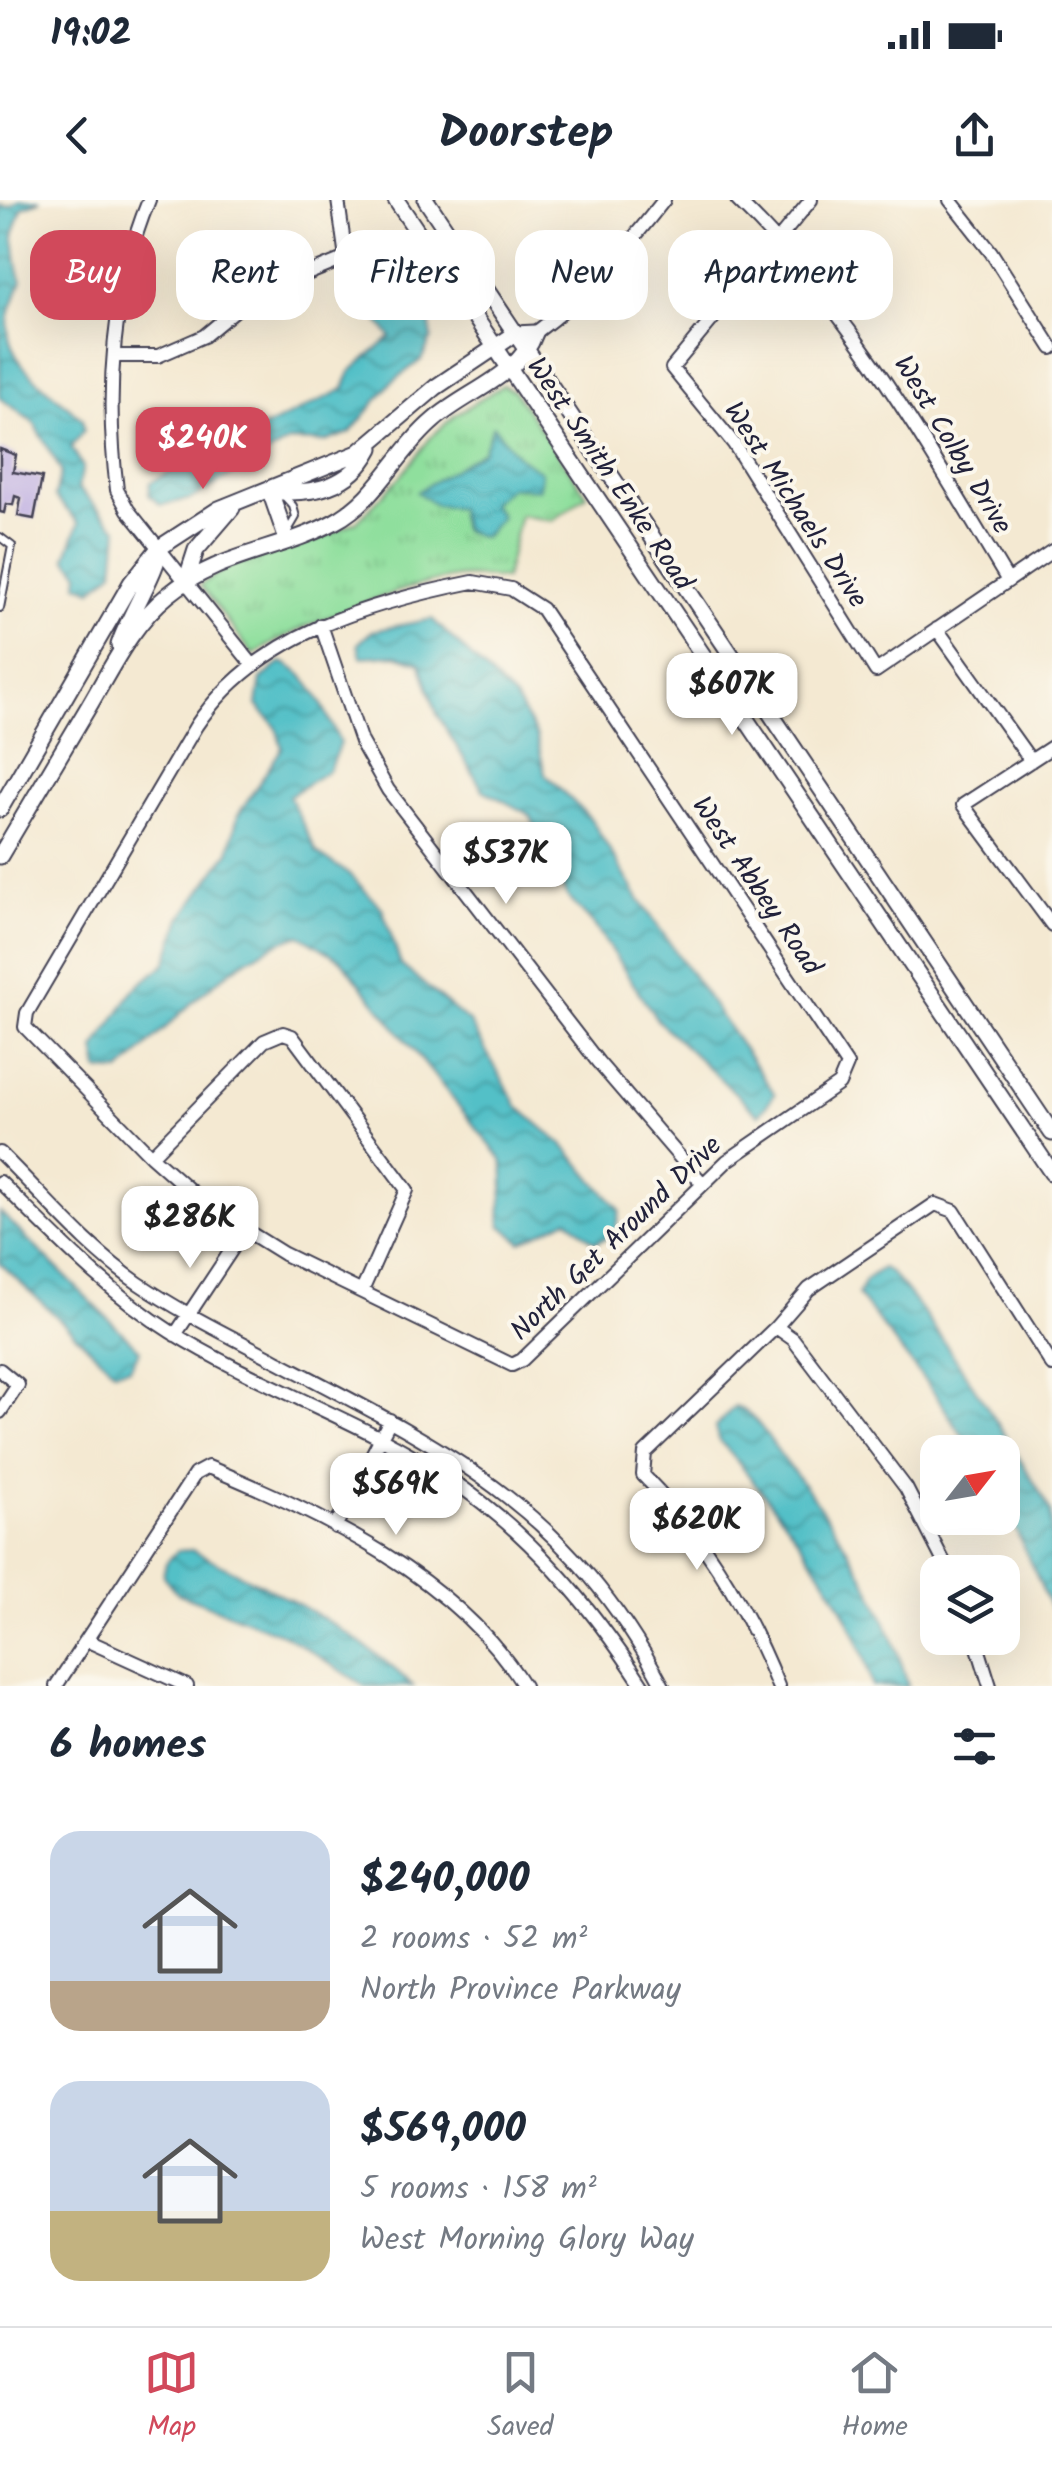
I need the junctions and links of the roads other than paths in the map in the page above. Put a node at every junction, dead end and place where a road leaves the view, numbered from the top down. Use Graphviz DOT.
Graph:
graph roads {
  1 [pos="149,200"];
  2 [pos="338,200"];
  3 [pos="396,200"];
  4 [pos="426,200"];
  5 [pos="664,200"];
  6 [pos="738,200"];
  7 [pos="811,200"];
  8 [pos="950,200"];
  9 [pos="767,230"];
  10 [pos="784,230"];
  11 [pos="711,320"];
  12 [pos="842,320"];
  13 [pos="535,333"];
  14 [pos="516,334"];
  15 [pos="496,347"];
  16 [pos="1052,348"];
  17 [pos="528,354"];
  18 [pos="115,356"];
  19 [pos="510,368"];
  20 [pos="275,491"];
  21 [pos="244,500"];
  22 [pos="0,537"];
  23 [pos="286,537"];
  24 [pos="159,548"];
  25 [pos="1052,551"];
  26 [pos="1008,580"];
  27 [pos="186,582"];
  28 [pos="0,608"];
  29 [pos="320,625"];
  30 [pos="937,629"];
  31 [pos="114,663"];
  32 [pos="252,664"];
  33 [pos="1052,748"];
  34 [pos="1031,761"];
  35 [pos="0,809"];
  36 [pos="0,856"];
  37 [pos="1052,925"];
  38 [pos="847,1072"];
  39 [pos="1052,1133"];
  40 [pos="0,1153"];
  41 [pos="151,1156"];
  42 [pos="1052,1174"];
  43 [pos="0,1182"];
  44 [pos="702,1182"];
  45 [pos="244,1232"];
  46 [pos="362,1291"];
  47 [pos="186,1313"];
  48 [pos="776,1327"];
  49 [pos="175,1335"];
  50 [pos="1052,1365"];
  51 [pos="0,1370"];
  52 [pos="0,1412"];
  53 [pos="390,1420"];
  54 [pos="380,1438"];
  55 [pos="334,1527"];
  56 [pos="940,1555"];
  57 [pos="86,1640"];
  58 [pos="980,1655"];
  59 [pos="56,1686"];
  60 [pos="187,1686"];
  61 [pos="524,1686"];
  62 [pos="643,1686"];
  63 [pos="663,1686"];
  64 [pos="778,1686"];
  65 [pos="990,1686"];
  1 -- 18 [label="street"];
  2 -- 18 [label="street"];
  3 -- 15 [label="street, West Smith Enke Road"];
  4 -- 14 [label="street, West Smith Enke Road"];
  5 -- 13 [label="street"];
  6 -- 9 [label="street, West Colby Drive"];
  7 -- 10 [label="street"];
  8 -- 16 [label="street"];
  11 -- 30 [label="street, West Michaels Drive"];
  12 -- 26 [label="street, West Colby Drive"];
  13 -- 14 [label="street"];
  13 -- 17 [label="street"];
  14 -- 15 [label="street"];
  14 -- 17 [label="street, West Smith Enke Road"];
  15 -- 19 [label="street, West Smith Enke Road"];
  15 -- 20 [label="street"];
  17 -- 19 [label="street"];
  17 -- 39 [label="street, West Smith Enke Road"];
  18 -- 24 [label="street"];
  19 -- 23 [label="street"];
  19 -- 42 [label="street, West Smith Enke Road"];
  20 -- 21 [label="street"];
  20 -- 23 [label="street"];
  21 -- 24 [label="street"];
  21 -- 27 [label="street"];
  22 -- 28 [label="lane"];
  23 -- 27 [label="street"];
  24 -- 27 [label="street"];
  24 -- 31 [label="street"];
  24 -- 35 [label="street"];
  25 -- 26 [label="street"];
  26 -- 30 [label="street"];
  27 -- 31 [label="street"];
  27 -- 32 [label="street"];
  29 -- 32 [label="street"];
  29 -- 38 [label="street, West Abbey Road"];
  29 -- 44 [label="street"];
  30 -- 34 [label="street"];
  31 -- 36 [label="street"];
  32 -- 41 [label="street"];
  33 -- 34 [label="street"];
  34 -- 37 [label="street"];
  38 -- 44 [label="street, North Get Around Drive"];
  40 -- 47 [label="street"];
  41 -- 45 [label="street"];
  41 -- 46 [label="street"];
  43 -- 49 [label="street"];
  44 -- 46 [label="street, North Get Around Drive"];
  45 -- 46 [label="street"];
  45 -- 47 [label="street"];
  47 -- 49 [label="street"];
  47 -- 53 [label="street"];
  48 -- 50 [label="street"];
  48 -- 56 [label="street"];
  48 -- 64 [label="street"];
  49 -- 54 [label="street"];
  51 -- 52 [label="street"];
  53 -- 54 [label="street"];
  53 -- 63 [label="street"];
  54 -- 55 [label="street"];
  54 -- 62 [label="street"];
  55 -- 57 [label="street"];
  55 -- 61 [label="street"];
  57 -- 59 [label="street"];
  57 -- 60 [label="street"];
  58 -- 65 [label="street"];
}
